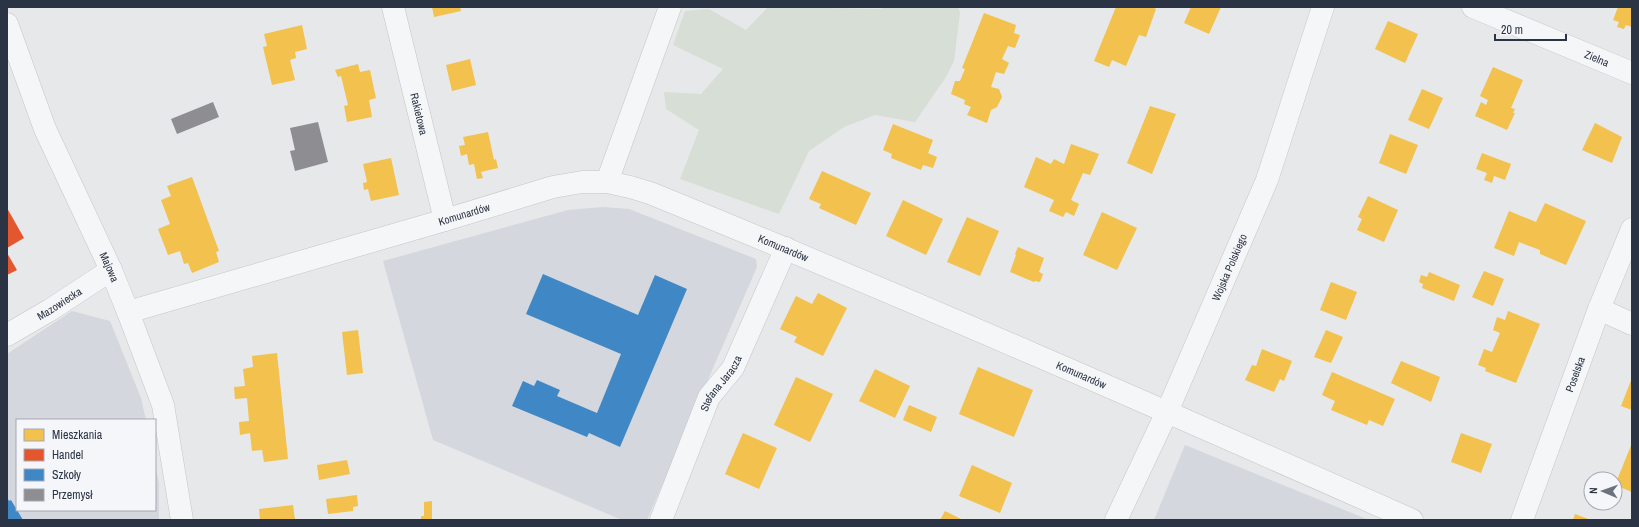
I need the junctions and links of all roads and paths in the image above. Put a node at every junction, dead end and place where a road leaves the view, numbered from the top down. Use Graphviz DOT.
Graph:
graph roads {
  1 [pos="393,7"];
  2 [pos="670,7"];
  3 [pos="1323,7"];
  4 [pos="1473,7"];
  5 [pos="7,24"];
  6 [pos="1632,73"];
  7 [pos="607,182"];
  8 [pos="445,220"];
  9 [pos="1632,229"];
  10 [pos="786,248"];
  11 [pos="111,270"];
  12 [pos="1599,309"];
  13 [pos="128,312"];
  14 [pos="1632,324"];
  15 [pos="7,335"];
  16 [pos="1167,412"];
  17 [pos="182,520"];
  18 [pos="661,520"];
  19 [pos="1116,520"];
  20 [pos="1412,520"];
  21 [pos="1522,520"];
  1 -- 8 [label="street, Rakietowa"];
  2 -- 7 [label="street"];
  3 -- 16 [label="street, Wojska Polskiego"];
  4 -- 6 [label="street, Zielna"];
  5 -- 11 [label="street, Majowa"];
  7 -- 8 [label="street, Komunardów"];
  7 -- 10 [label="street, Komunardów"];
  8 -- 13 [label="street, Komunardów"];
  9 -- 12 [label="street, Poselska"];
  10 -- 16 [label="street, Komunardów"];
  10 -- 18 [label="street, Stefana Jaracza"];
  11 -- 13 [label="street, Majowa"];
  11 -- 15 [label="street, Mazowiecka"];
  12 -- 14 [label="street"];
  12 -- 21 [label="street, Poselska"];
  13 -- 17 [label="street, Majowa"];
  16 -- 19 [label="street, Wojska Polskiego"];
  16 -- 20 [label="street, Komunardów"];
}
